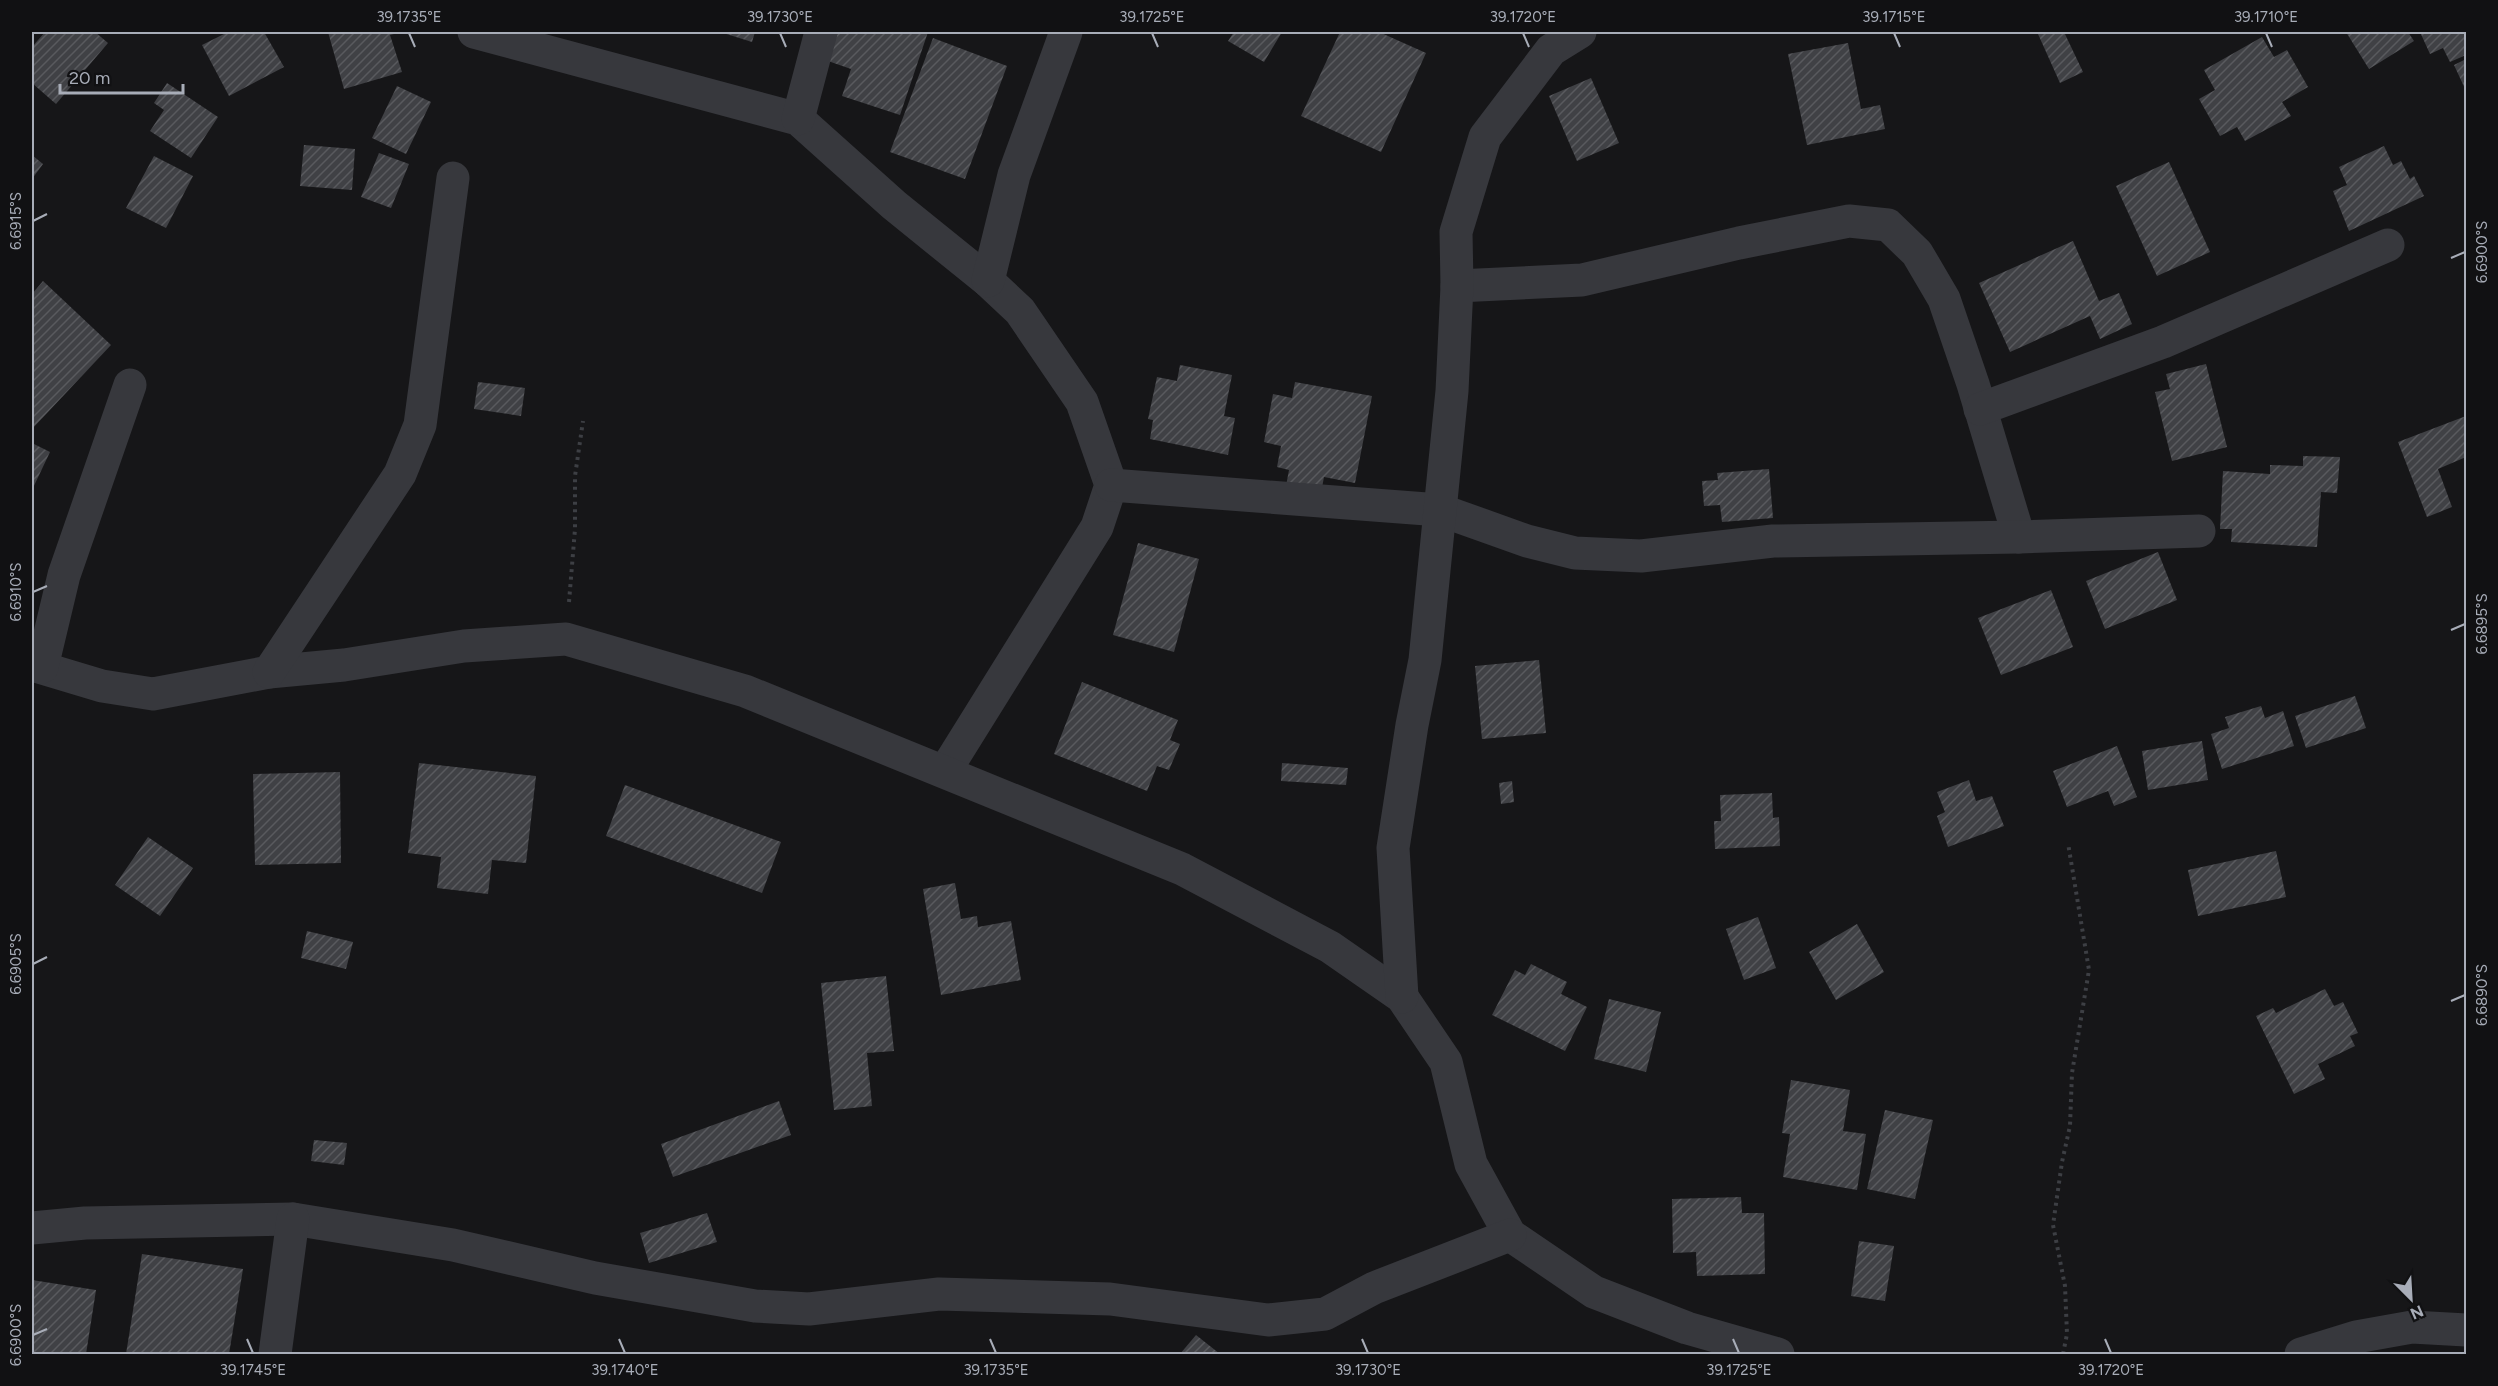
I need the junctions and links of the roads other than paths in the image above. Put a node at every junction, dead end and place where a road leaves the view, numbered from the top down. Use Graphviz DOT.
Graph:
graph roads {
  1 [pos="474,32"];
  2 [pos="821,32"];
  3 [pos="1066,32"];
  4 [pos="1580,32"];
  5 [pos="798,119"];
  6 [pos="453,178"];
  7 [pos="2388,245"];
  8 [pos="988,281"];
  9 [pos="1457,286"];
  10 [pos="130,385"];
  11 [pos="1980,409"];
  12 [pos="1111,485"];
  13 [pos="1440,510"];
  14 [pos="2199,531"];
  15 [pos="2019,537"];
  16 [pos="37,666"];
  17 [pos="269,672"];
  18 [pos="945,771"];
  19 [pos="1402,997"];
  20 [pos="293,1220"];
  21 [pos="32,1228"];
  22 [pos="1510,1235"];
  23 [pos="2466,1330"];
  24 [pos="275,1354"];
  25 [pos="1778,1354"];
  26 [pos="2301,1354"];
  1 -- 5 [label="street"];
  2 -- 5 [label="street"];
  3 -- 8 [label="street"];
  4 -- 9 [label="street"];
  5 -- 8 [label="street"];
  6 -- 17 [label="street"];
  7 -- 11 [label="street"];
  8 -- 12 [label="street"];
  9 -- 11 [label="street"];
  9 -- 13 [label="street"];
  10 -- 16 [label="street"];
  11 -- 15 [label="street"];
  12 -- 13 [label="street"];
  12 -- 18 [label="street"];
  13 -- 15 [label="street"];
  13 -- 19 [label="street"];
  14 -- 15 [label="street"];
  16 -- 17 [label="street"];
  17 -- 18 [label="street"];
  18 -- 19 [label="street"];
  19 -- 22 [label="street"];
  20 -- 21 [label="street"];
  20 -- 22 [label="street"];
  20 -- 24 [label="street"];
  22 -- 25 [label="street"];
  23 -- 26 [label="street"];
}
